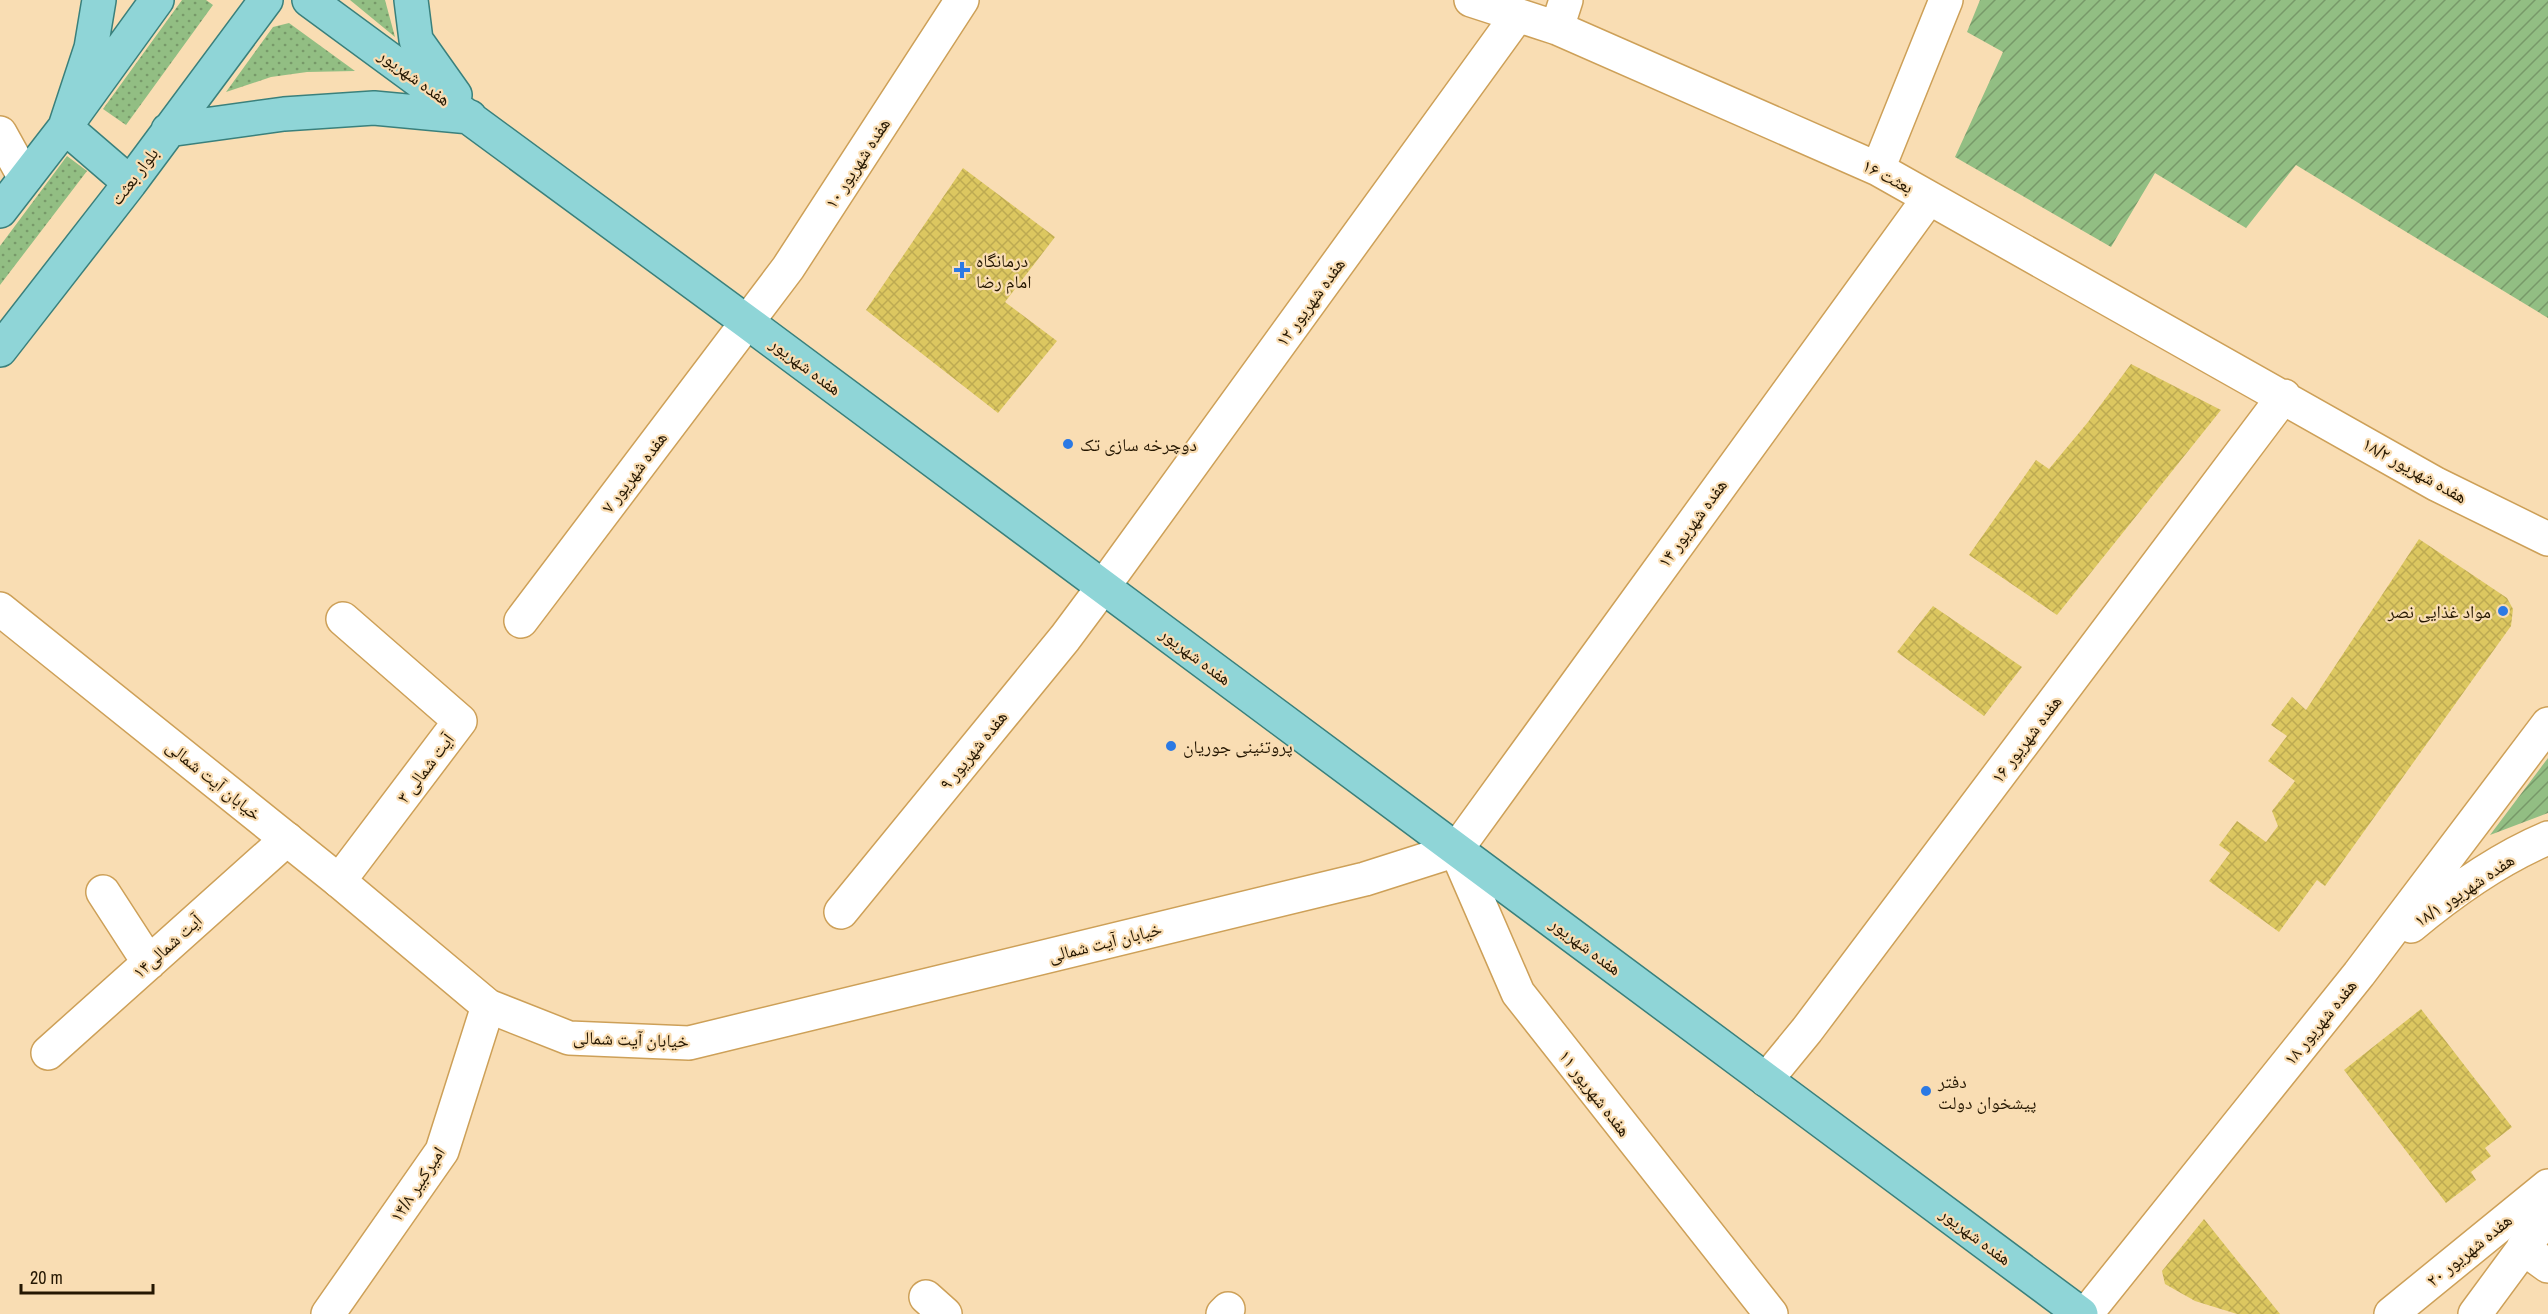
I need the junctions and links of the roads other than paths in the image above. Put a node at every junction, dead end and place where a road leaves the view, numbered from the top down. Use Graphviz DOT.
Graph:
graph roads {
  1 [pos="99,0"];
  2 [pos="157,0"];
  3 [pos="266,0"];
  4 [pos="309,0"];
  5 [pos="411,0"];
  6 [pos="962,0"];
  7 [pos="1471,0"];
  8 [pos="1946,0"];
  9 [pos="1562,14"];
  10 [pos="1517,16"];
  11 [pos="470,117"];
  12 [pos="65,127"];
  13 [pos="168,130"];
  14 [pos="0,133"];
  15 [pos="1878,169"];
  16 [pos="25,178"];
  17 [pos="130,183"];
  18 [pos="1929,198"];
  19 [pos="0,212"];
  20 [pos="747,322"];
  21 [pos="0,350"];
  22 [pos="2284,396"];
  23 [pos="2548,538"];
  24 [pos="1103,587"];
  25 [pos="0,609"];
  26 [pos="343,619"];
  27 [pos="521,621"];
  28 [pos="2548,724"];
  29 [pos="2548,838"];
  30 [pos="287,839"];
  31 [pos="1456,850"];
  32 [pos="339,881"];
  33 [pos="103,892"];
  34 [pos="841,912"];
  35 [pos="149,963"];
  36 [pos="2359,974"];
  37 [pos="488,1006"];
  38 [pos="48,1053"];
  39 [pos="1766,1080"];
  40 [pos="2548,1186"];
  41 [pos="2548,1215"];
  42 [pos="2536,1257"];
  43 [pos="328,1314"];
  44 [pos="1771,1314"];
  45 [pos="2081,1314"];
  46 [pos="2086,1314"];
  47 [pos="2391,1314"];
  48 [pos="2475,1314"];
  1 -- 12 [label="main road"];
  2 -- 12 [label="main road"];
  3 -- 13 [label="main road, بلوار بعثت"];
  4 -- 11 [label="main road, هفده شهریور"];
  5 -- 11 [label="main road"];
  6 -- 20 [label="street, هفده شهریور ۱۰"];
  7 -- 10 [label="street, بعثت ۱۶"];
  8 -- 15 [label="street"];
  9 -- 10 [label="street, بعثت ۱۶"];
  9 -- 15 [label="street, بعثت ۱۶"];
  10 -- 24 [label="street, هفده شهریور ۱۲"];
  11 -- 13 [label="main road"];
  11 -- 20 [label="main road, هفده شهریور"];
  12 -- 16 [label="main road"];
  12 -- 17 [label="main road"];
  13 -- 17 [label="main road, بلوار بعثت"];
  14 -- 16 [label="street"];
  15 -- 18 [label="street, بعثت ۱۶"];
  16 -- 19 [label="main road"];
  17 -- 21 [label="main road, بلوار بعثت"];
  18 -- 22 [label="street, بعثت ۱۶"];
  18 -- 31 [label="street, هفده شهریور ۱۴"];
  20 -- 24 [label="main road, هفده شهریور"];
  20 -- 27 [label="street, هفده شهریور ۷"];
  22 -- 23 [label="street, هفده شهریور ۱۸/۲"];
  22 -- 39 [label="street, هفده شهریور ۱۶"];
  24 -- 31 [label="main road, هفده شهریور"];
  24 -- 34 [label="street, هفده شهریور ۹"];
  25 -- 30 [label="street, خیابان آیت شمالی"];
  26 -- 32 [label="street, آیت شمالی ۳"];
  28 -- 36 [label="street, هفده شهریور ۱۸"];
  29 -- 36 [label="street, هفده شهریور ۱۸/۱"];
  30 -- 32 [label="street, خیابان آیت شمالی"];
  30 -- 35 [label="street, آیت شمالی۱۴"];
  31 -- 37 [label="street, خیابان آیت شمالی"];
  31 -- 39 [label="main road, هفده شهریور"];
  31 -- 44 [label="street, هفده شهریور ۱۱"];
  32 -- 37 [label="street, خیابان آیت شمالی"];
  33 -- 35 [label="street"];
  35 -- 38 [label="street, آیت شمالی۱۴"];
  36 -- 46 [label="street, هفده شهریور ۱۸"];
  37 -- 43 [label="street, امیرکبیر ۱۴/۸"];
  39 -- 45 [label="main road, هفده شهریور"];
  40 -- 47 [label="street, هفده شهریور ۲۰"];
  41 -- 42 [label="street"];
  42 -- 48 [label="street"];
}
